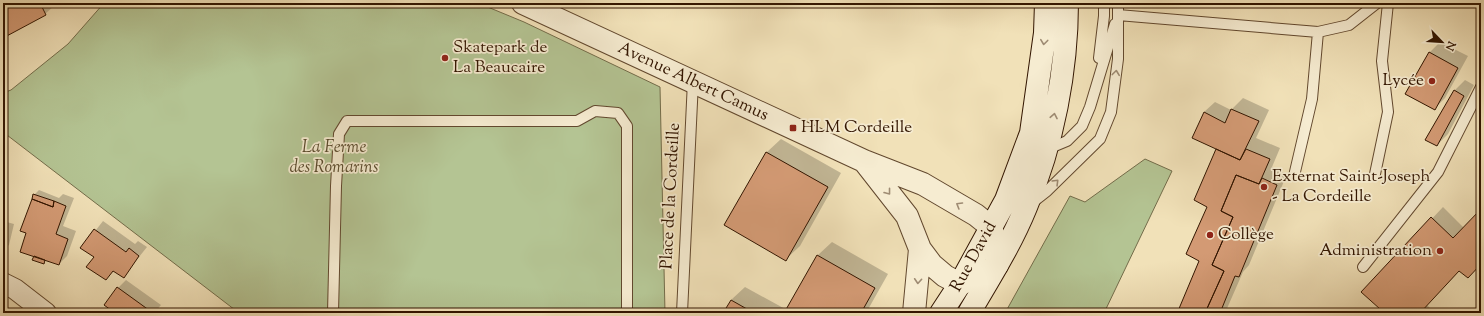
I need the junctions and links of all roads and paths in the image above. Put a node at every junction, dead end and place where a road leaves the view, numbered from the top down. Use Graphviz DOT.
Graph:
graph roads {
  1 [pos="523,3"];
  2 [pos="1046,3"];
  3 [pos="1067,3"];
  4 [pos="1104,3"];
  5 [pos="1118,3"];
  6 [pos="1377,3"];
  7 [pos="1388,3"];
  8 [pos="1118,15"];
  9 [pos="1318,32"];
  10 [pos="692,81"];
  11 [pos="1096,84"];
  12 [pos="1481,87"];
  13 [pos="1040,140"];
  14 [pos="864,161"];
  15 [pos="1375,174"];
  16 [pos="1294,176"];
  17 [pos="1026,207"];
  18 [pos="991,228"];
  19 [pos="920,249"];
  20 [pos="997,265"];
  21 [pos="1363,267"];
  22 [pos="3,283"];
  23 [pos="960,284"];
  24 [pos="46,313"];
  25 [pos="334,313"];
  26 [pos="627,313"];
  27 [pos="682,313"];
  28 [pos="914,313"];
  29 [pos="941,313"];
  30 [pos="968,313"];
  1 -- 10 [label="street, Avenue Albert Camus"];
  2 -- 13 [label="street, one-way"];
  13 -- 3 [label="street, one-way"];
  4 -- 11 [label="lane"];
  5 -- 8 [label="lane"];
  6 -- 9 [label="lane"];
  7 -- 15 [label="lane"];
  8 -- 9 [label="lane"];
  8 -- 11 [label="lane"];
  17 -- 8 [label="lane, one-way"];
  9 -- 16 [label="lane"];
  10 -- 14 [label="street, Avenue Albert Camus"];
  10 -- 27 [label="lane, Place de la Cordeille"];
  11 -- 13 [label="lane"];
  12 -- 21 [label="lane"];
  13 -- 17 [label="street, Rue David"];
  13 -- 18 [label="street, Rue David"];
  18 -- 14 [label="street, Avenue Albert Camus, one-way"];
  14 -- 19 [label="street, Avenue Albert Camus, one-way"];
  17 -- 20 [label="street, Rue David"];
  18 -- 20 [label="street"];
  18 -- 23 [label="street, Rue David"];
  19 -- 23 [label="street, Avenue Albert Camus"];
  19 -- 28 [label="street, Avenue Albert Camus, one-way"];
  20 -- 23 [label="street"];
  20 -- 30 [label="street, Rue David"];
  22 -- 24 [label="street"];
  23 -- 29 [label="street, Rue David"];
  25 -- 26 [label="lane"];
}
